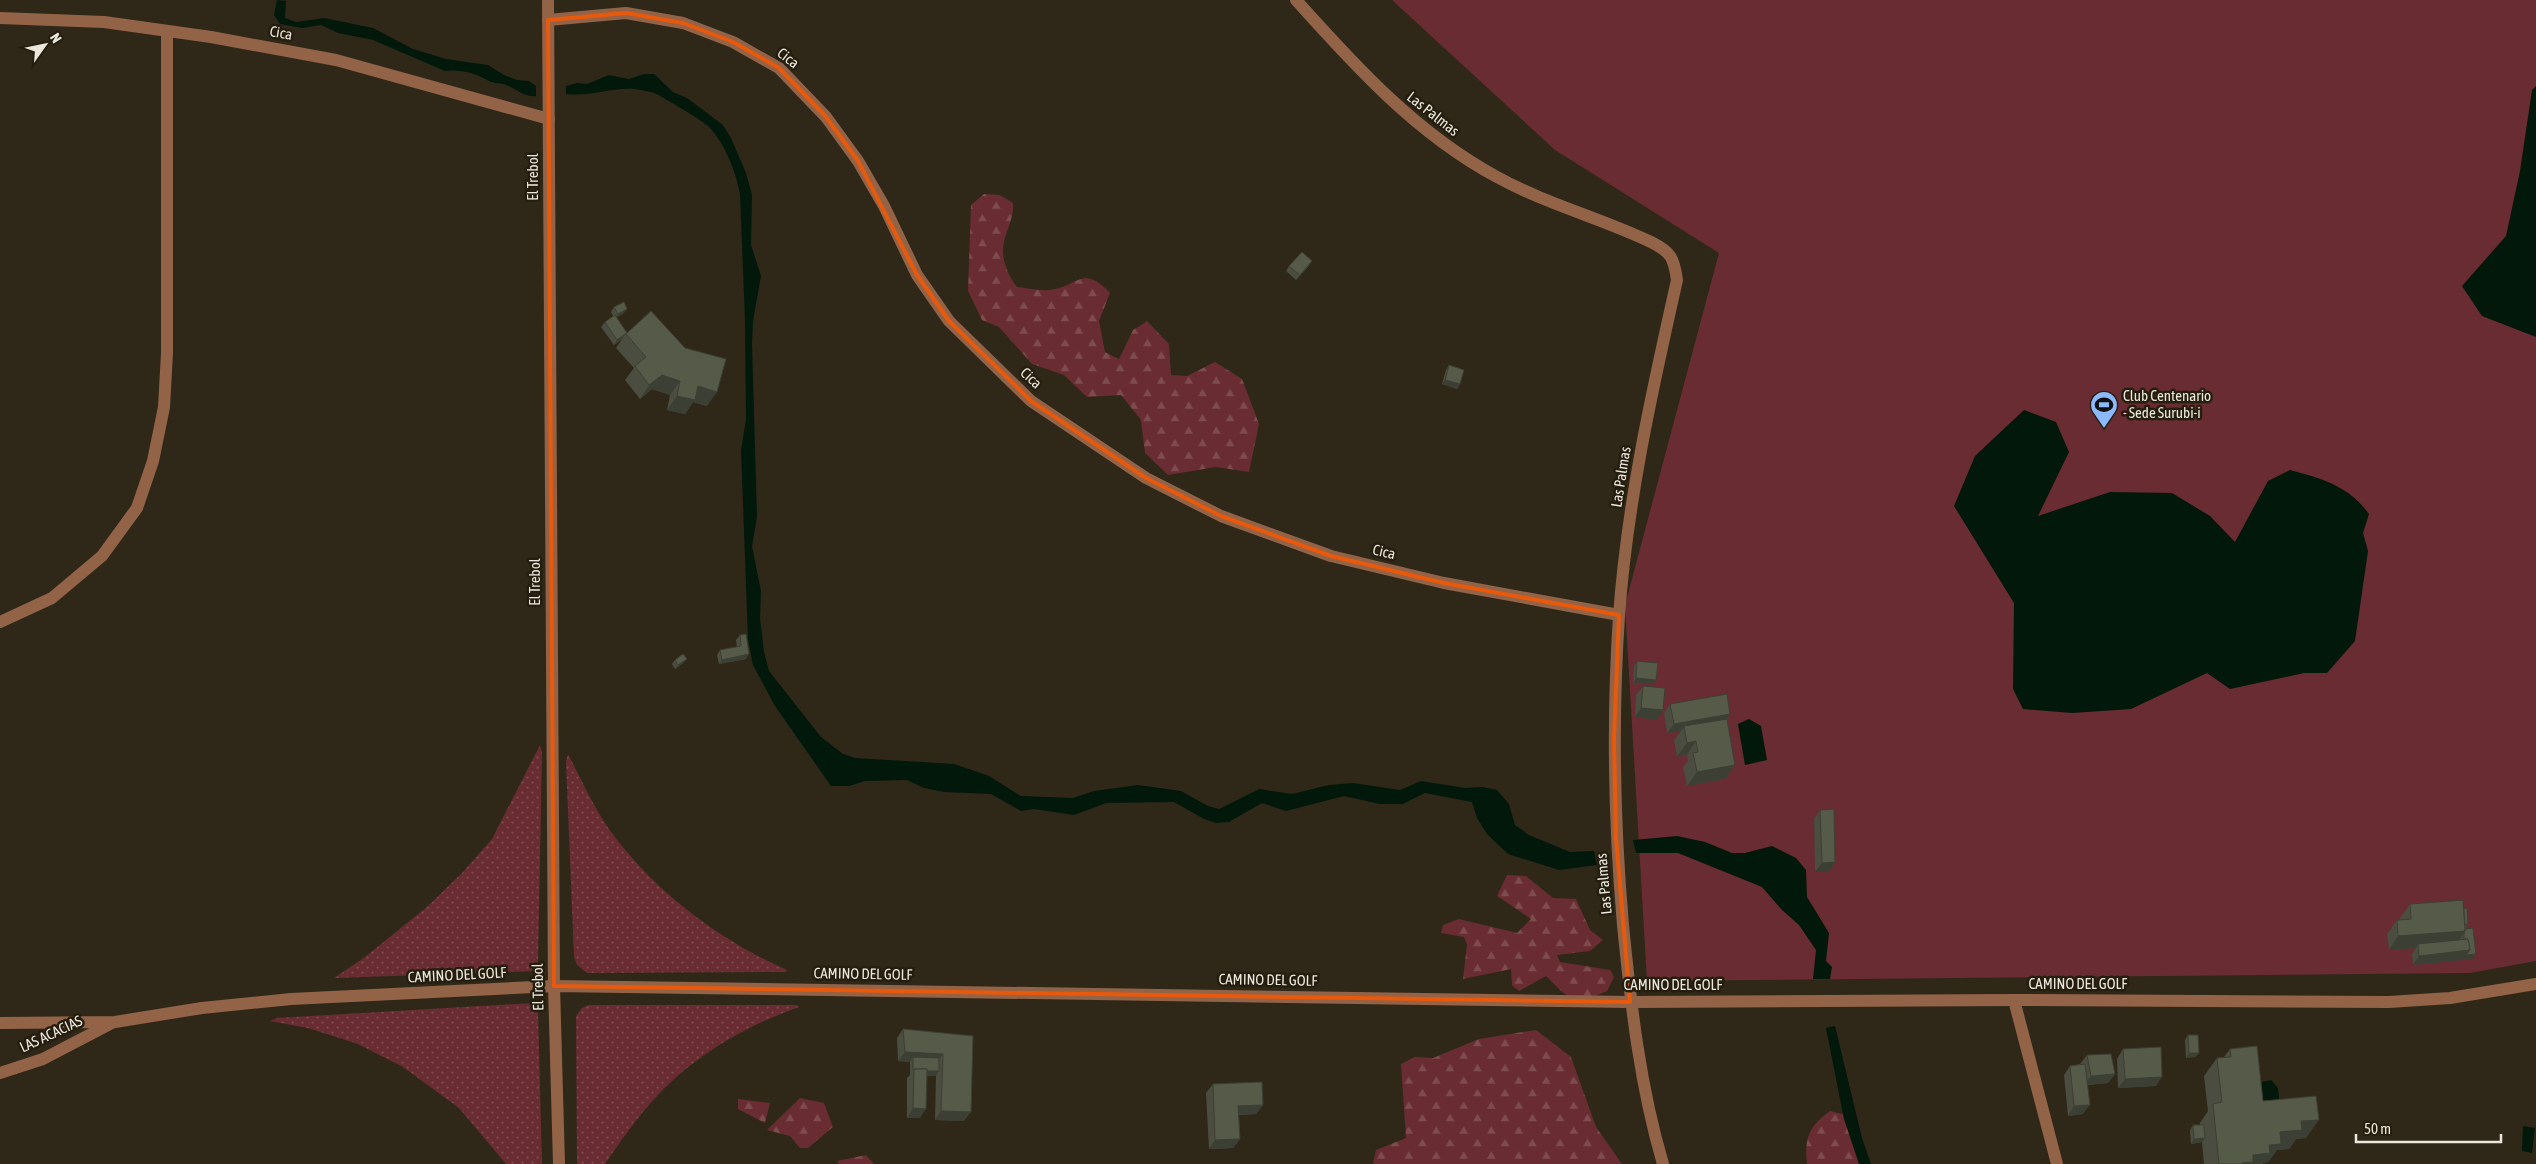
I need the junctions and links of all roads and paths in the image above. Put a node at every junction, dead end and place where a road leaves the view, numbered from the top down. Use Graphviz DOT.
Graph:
graph roads {
  1 [pos="548,0"];
  2 [pos="1296,0"];
  3 [pos="0,18"];
  4 [pos="548,20"];
  5 [pos="167,31"];
  6 [pos="549,119"];
  7 [pos="1619,615"];
  8 [pos="0,622"];
  9 [pos="2536,984"];
  10 [pos="554,986"];
  11 [pos="2014,1000"];
  12 [pos="1630,1002"];
  13 [pos="115,1022"];
  14 [pos="0,1023"];
  15 [pos="0,1073"];
  16 [pos="559,1164"];
  17 [pos="1663,1164"];
  18 [pos="2057,1164"];
  1 -- 4 [label="street, El Trebol"];
  2 -- 7 [label="street, Las Palmas"];
  3 -- 5 [label="street, Cica"];
  4 -- 6 [label="street, El Trebol"];
  4 -- 7 [label="street, Cica"];
  5 -- 6 [label="street, Cica"];
  5 -- 8 [label="street"];
  6 -- 10 [label="street, El Trebol"];
  7 -- 12 [label="street, Las Palmas"];
  9 -- 11 [label="street, CAMINO DEL GOLF"];
  10 -- 12 [label="street, CAMINO DEL GOLF"];
  10 -- 13 [label="street, CAMINO DEL GOLF"];
  10 -- 16 [label="street, El Trebol"];
  11 -- 12 [label="street, CAMINO DEL GOLF"];
  11 -- 18 [label="street"];
  12 -- 17 [label="street, Las Palmas"];
  13 -- 14 [label="street, CAMINO DEL GOLF"];
  13 -- 15 [label="street, LAS ACACIAS"];
}
